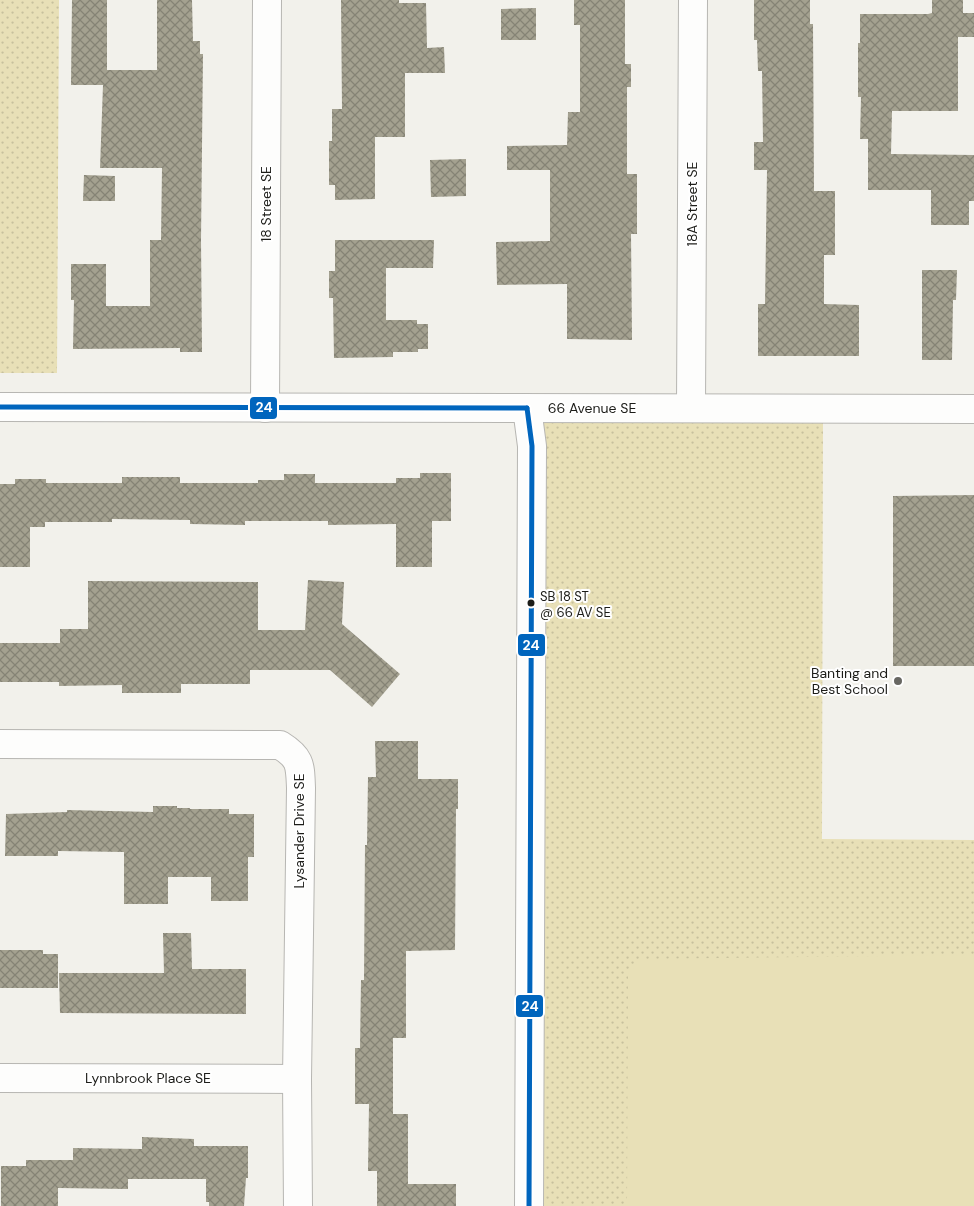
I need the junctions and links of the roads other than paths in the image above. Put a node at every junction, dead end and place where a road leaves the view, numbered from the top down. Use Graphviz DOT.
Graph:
graph roads {
  1 [pos="267,0"];
  2 [pos="693,0"];
  3 [pos="0,408"];
  4 [pos="265,408"];
  5 [pos="527,408"];
  6 [pos="690,408"];
  7 [pos="974,409"];
  8 [pos="0,744"];
  9 [pos="0,1078"];
  10 [pos="297,1079"];
  11 [pos="298,1206"];
  12 [pos="529,1206"];
  1 -- 4 [label="street, 18 Street SE"];
  2 -- 6 [label="street, 18A Street SE"];
  3 -- 4 [label="street, 66 Avenue SE"];
  4 -- 5 [label="street, 66 Avenue SE"];
  5 -- 6 [label="street, 66 Avenue SE"];
  5 -- 12 [label="street"];
  6 -- 7 [label="street, 66 Avenue SE"];
  8 -- 10 [label="street, Lysander Drive SE"];
  9 -- 10 [label="street, Lynnbrook Place SE"];
  10 -- 11 [label="street, Lysander Drive SE"];
}
